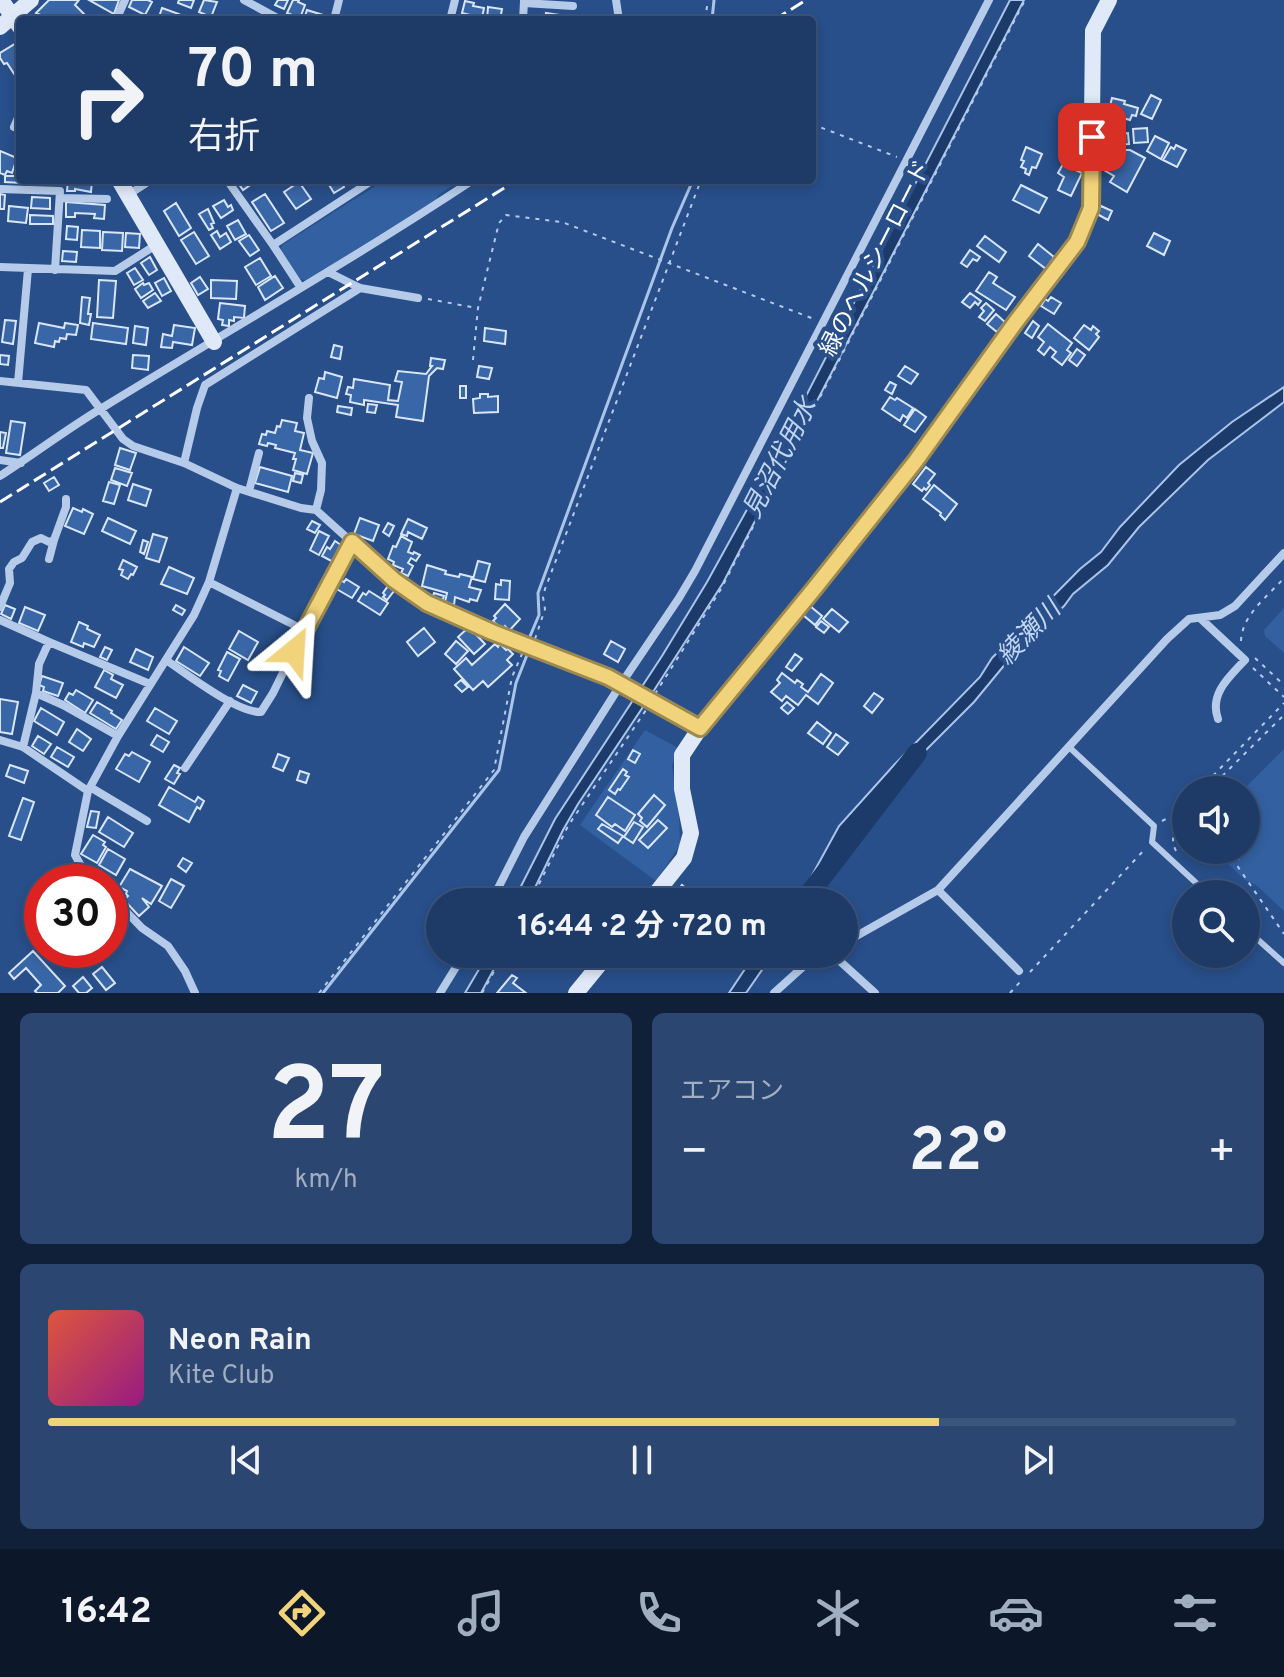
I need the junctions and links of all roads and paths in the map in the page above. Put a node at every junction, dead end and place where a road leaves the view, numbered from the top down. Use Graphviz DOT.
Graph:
graph roads {
  1 [pos="1,0"];
  2 [pos="31,0"];
  3 [pos="244,0"];
  4 [pos="989,0"];
  5 [pos="1025,0"];
  6 [pos="1109,0"];
  7 [pos="524,1"];
  8 [pos="573,6"];
  9 [pos="17,16"];
  10 [pos="274,16"];
  11 [pos="11,23"];
  12 [pos="16,122"];
  13 [pos="816,126"];
  14 [pos="14,127"];
  15 [pos="905,160"];
  16 [pos="230,184"];
  17 [pos="351,184"];
  18 [pos="366,184"];
  19 [pos="467,184"];
  20 [pos="699,184"];
  21 [pos="123,187"];
  22 [pos="0,189"];
  23 [pos="355,191"];
  24 [pos="60,198"];
  25 [pos="107,199"];
  26 [pos="157,245"];
  27 [pos="273,245"];
  28 [pos="669,262"];
  29 [pos="0,267"];
  30 [pos="28,269"];
  31 [pos="55,270"];
  32 [pos="328,272"];
  33 [pos="301,288"];
  34 [pos="360,288"];
  35 [pos="418,298"];
  36 [pos="478,308"];
  37 [pos="823,322"];
  38 [pos="214,342"];
  39 [pos="473,360"];
  40 [pos="0,381"];
  41 [pos="18,383"];
  42 [pos="309,398"];
  43 [pos="99,410"];
  44 [pos="259,453"];
  45 [pos="0,460"];
  46 [pos="21,463"];
  47 [pos="184,463"];
  48 [pos="0,476"];
  49 [pos="237,488"];
  50 [pos="249,491"];
  51 [pos="66,499"];
  52 [pos="316,510"];
  53 [pos="54,540"];
  54 [pos="352,542"];
  55 [pos="1284,553"];
  56 [pos="49,559"];
  57 [pos="1284,578"];
  58 [pos="209,582"];
  59 [pos="0,607"];
  60 [pos="1200,618"];
  61 [pos="0,620"];
  62 [pos="304,630"];
  63 [pos="49,642"];
  64 [pos="528,647"];
  65 [pos="1243,647"];
  66 [pos="1247,656"];
  67 [pos="166,660"];
  68 [pos="150,684"];
  69 [pos="621,684"];
  70 [pos="1284,685"];
  71 [pos="36,693"];
  72 [pos="1284,697"];
  73 [pos="230,701"];
  74 [pos="650,701"];
  75 [pos="1284,703"];
  76 [pos="1284,715"];
  77 [pos="1218,719"];
  78 [pos="700,728"];
  79 [pos="118,736"];
  80 [pos="0,740"];
  81 [pos="23,747"];
  82 [pos="1069,747"];
  83 [pos="185,768"];
  84 [pos="1213,776"];
  85 [pos="1222,776"];
  86 [pos="89,789"];
  87 [pos="1172,816"];
  88 [pos="147,821"];
  89 [pos="1154,826"];
  90 [pos="1152,842"];
  91 [pos="80,864"];
  92 [pos="1238,864"];
  93 [pos="1193,880"];
  94 [pos="498,888"];
  95 [pos="537,888"];
  96 [pos="660,888"];
  97 [pos="938,890"];
  98 [pos="128,914"];
  99 [pos="1284,934"];
  100 [pos="858,935"];
  101 [pos="1260,942"];
  102 [pos="1284,963"];
  103 [pos="455,968"];
  104 [pos="496,968"];
  105 [pos="597,968"];
  106 [pos="802,968"];
  107 [pos="847,968"];
  108 [pos="1019,971"];
  109 [pos="1030,972"];
  110 [pos="1020,983"];
  111 [pos="195,993"];
  112 [pos="319,993"];
  113 [pos="440,993"];
  114 [pos="482,993"];
  115 [pos="576,993"];
  116 [pos="774,993"];
  117 [pos="875,993"];
  118 [pos="1010,993"];
  1 -- 11 [label="street"];
  2 -- 9 [label="street"];
  3 -- 10 [label="street"];
  4 -- 15 [label="street"];
  5 -- 74 [label="path, 緑のヘルシーロード"];
  6 -- 78 [label="street"];
  7 -- 8 [label="street"];
  12 -- 14 [label="street"];
  13 -- 15 [label="path"];
  15 -- 37 [label="street"];
  16 -- 27 [label="street"];
  17 -- 23 [label="street"];
  18 -- 23 [label="street"];
  19 -- 32 [label="street"];
  20 -- 28 [label="path"];
  21 -- 26 [label="street"];
  22 -- 24 [label="street"];
  23 -- 27 [label="street"];
  24 -- 25 [label="street"];
  24 -- 31 [label="street"];
  26 -- 31 [label="street"];
  26 -- 38 [label="street"];
  27 -- 33 [label="street"];
  28 -- 36 [label="path"];
  28 -- 37 [label="path"];
  28 -- 64 [label="path"];
  29 -- 30 [label="street"];
  30 -- 31 [label="street"];
  30 -- 41 [label="street"];
  32 -- 33 [label="street"];
  32 -- 34 [label="street"];
  33 -- 38 [label="street"];
  34 -- 35 [label="street"];
  34 -- 47 [label="street"];
  35 -- 36 [label="path"];
  36 -- 39 [label="path"];
  37 -- 69 [label="street"];
  38 -- 43 [label="street"];
  40 -- 41 [label="street"];
  41 -- 43 [label="street"];
  42 -- 52 [label="street"];
  43 -- 46 [label="street"];
  43 -- 47 [label="street"];
  44 -- 50 [label="street"];
  45 -- 46 [label="street"];
  46 -- 48 [label="street"];
  47 -- 49 [label="street"];
  49 -- 50 [label="street"];
  49 -- 58 [label="street"];
  50 -- 52 [label="street"];
  51 -- 53 [label="street"];
  52 -- 54 [label="street"];
  53 -- 56 [label="street"];
  53 -- 59 [label="street"];
  54 -- 62 [label="street"];
  54 -- 64 [label="street"];
  55 -- 60 [label="street"];
  57 -- 65 [label="path"];
  58 -- 62 [label="street"];
  58 -- 67 [label="street"];
  60 -- 66 [label="street"];
  60 -- 82 [label="street"];
  61 -- 63 [label="street"];
  62 -- 73 [label="street"];
  63 -- 68 [label="street"];
  63 -- 71 [label="street"];
  64 -- 69 [label="street"];
  64 -- 112 [label="path"];
  66 -- 70 [label="path"];
  66 -- 72 [label="path"];
  66 -- 77 [label="street"];
  67 -- 68 [label="street"];
  67 -- 73 [label="street"];
  68 -- 79 [label="street"];
  69 -- 74 [label="street"];
  69 -- 94 [label="street"];
  71 -- 79 [label="street"];
  71 -- 81 [label="street"];
  73 -- 83 [label="street"];
  74 -- 78 [label="street"];
  74 -- 95 [label="path, 緑のヘルシーロード"];
  75 -- 84 [label="path"];
  76 -- 85 [label="path"];
  78 -- 96 [label="street"];
  79 -- 86 [label="street"];
  80 -- 81 [label="street"];
  81 -- 86 [label="street"];
  82 -- 89 [label="lane"];
  82 -- 97 [label="street"];
  86 -- 88 [label="street"];
  86 -- 91 [label="street"];
  87 -- 89 [label="path"];
  89 -- 90 [label="lane"];
  90 -- 93 [label="lane"];
  90 -- 109 [label="path"];
  92 -- 99 [label="path"];
  97 -- 100 [label="street"];
  97 -- 108 [label="street"];
  98 -- 111 [label="street"];
  101 -- 102 [label="lane"];
  103 -- 113 [label="street"];
  104 -- 114 [label="path"];
  105 -- 115 [label="street"];
  106 -- 116 [label="street"];
  107 -- 117 [label="street"];
  110 -- 118 [label="path"];
}
